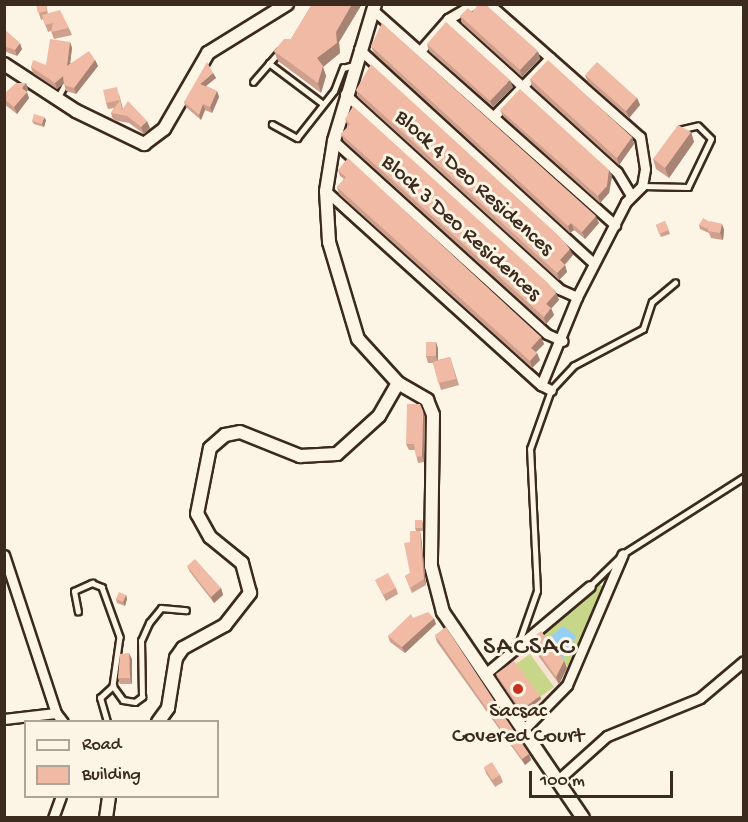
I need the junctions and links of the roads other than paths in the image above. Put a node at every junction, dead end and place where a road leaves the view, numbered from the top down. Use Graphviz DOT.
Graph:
graph roads {
  1 [pos="287,4"];
  2 [pos="474,4"];
  3 [pos="489,4"];
  4 [pos="374,7"];
  5 [pos="448,19"];
  6 [pos="359,49"];
  7 [pos="280,50"];
  8 [pos="421,50"];
  9 [pos="550,58"];
  10 [pos="269,63"];
  11 [pos="354,65"];
  12 [pos="8,67"];
  13 [pos="31,73"];
  14 [pos="253,82"];
  15 [pos="63,86"];
  16 [pos="522,86"];
  17 [pos="345,94"];
  18 [pos="57,99"];
  19 [pos="322,103"];
  20 [pos="494,116"];
  21 [pos="272,124"];
  22 [pos="674,138"];
  23 [pos="334,141"];
  24 [pos="642,186"];
  25 [pos="326,191"];
  26 [pos="631,195"];
  27 [pos="615,225"];
  28 [pos="593,263"];
  29 [pos="675,283"];
  30 [pos="578,297"];
  31 [pos="563,341"];
  32 [pos="398,383"];
  33 [pos="542,385"];
  34 [pos="552,390"];
  35 [pos="744,477"];
  36 [pos="623,554"];
  37 [pos="4,555"];
  38 [pos="590,586"];
  39 [pos="186,610"];
  40 [pos="78,612"];
  41 [pos="513,653"];
  42 [pos="744,661"];
  43 [pos="484,675"];
  44 [pos="113,686"];
  45 [pos="56,712"];
  46 [pos="4,719"];
  47 [pos="62,720"];
  48 [pos="106,720"];
  49 [pos="159,720"];
  50 [pos="523,730"];
  51 [pos="558,779"];
  52 [pos="60,798"];
  53 [pos="109,798"];
  54 [pos="53,818"];
  55 [pos="106,818"];
  56 [pos="583,818"];
  1 -- 18 [label="street"];
  2 -- 5 [label="street"];
  3 -- 9 [label="street"];
  4 -- 6 [label="street"];
  4 -- 8 [label="street"];
  5 -- 8 [label="street"];
  5 -- 16 [label="street"];
  6 -- 11 [label="street"];
  6 -- 28 [label="street"];
  7 -- 10 [label="lane"];
  8 -- 20 [label="street"];
  9 -- 16 [label="street"];
  9 -- 24 [label="street"];
  10 -- 14 [label="lane"];
  10 -- 19 [label="lane"];
  11 -- 17 [label="street"];
  11 -- 19 [label="lane"];
  12 -- 13 [label="lane"];
  12 -- 18 [label="street"];
  15 -- 18 [label="lane"];
  16 -- 20 [label="street"];
  16 -- 26 [label="street"];
  17 -- 23 [label="street"];
  17 -- 30 [label="street, Block 4 Deo Residences"];
  19 -- 21 [label="lane"];
  20 -- 27 [label="street"];
  22 -- 24 [label="lane"];
  23 -- 25 [label="street"];
  23 -- 31 [label="street, Block 3 Deo Residences"];
  24 -- 26 [label="street"];
  25 -- 32 [label="street"];
  25 -- 33 [label="street"];
  26 -- 27 [label="street"];
  27 -- 28 [label="street"];
  28 -- 30 [label="street"];
  29 -- 34 [label="lane"];
  30 -- 31 [label="street"];
  31 -- 33 [label="street"];
  32 -- 43 [label="street"];
  32 -- 49 [label="street"];
  33 -- 34 [label="street"];
  34 -- 41 [label="lane"];
  35 -- 36 [label="lane"];
  36 -- 38 [label="lane"];
  36 -- 50 [label="street"];
  37 -- 45 [label="street"];
  38 -- 41 [label="street"];
  39 -- 44 [label="lane"];
  40 -- 44 [label="lane"];
  41 -- 43 [label="street"];
  42 -- 51 [label="street"];
  43 -- 50 [label="street"];
  44 -- 48 [label="lane"];
  45 -- 46 [label="street"];
  45 -- 47 [label="street"];
  50 -- 51 [label="street"];
  51 -- 56 [label="street"];
  52 -- 54 [label="street"];
  53 -- 55 [label="street"];
}
